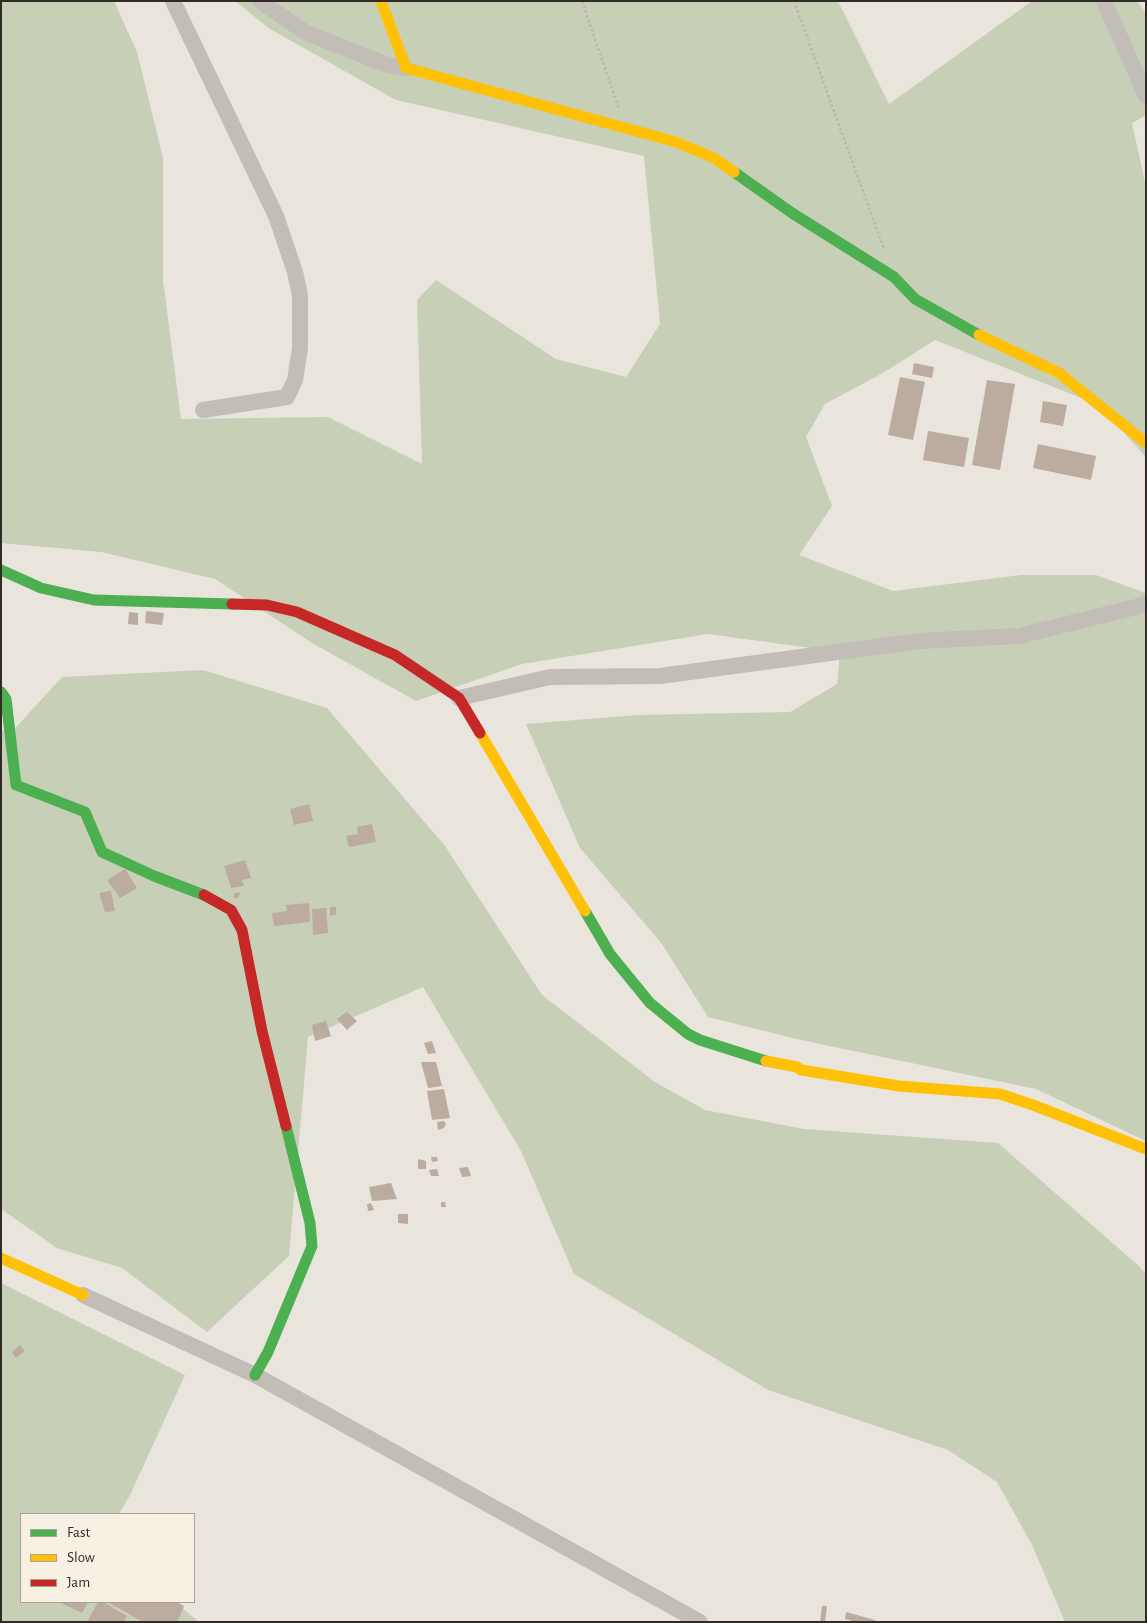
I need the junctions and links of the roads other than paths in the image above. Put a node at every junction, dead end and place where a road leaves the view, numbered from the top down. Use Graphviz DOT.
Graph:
graph roads {
  1 [pos="173,1"];
  2 [pos="260,1"];
  3 [pos="381,1"];
  4 [pos="1104,1"];
  5 [pos="406,68"];
  6 [pos="1146,96"];
  7 [pos="203,410"];
  8 [pos="1146,443"];
  9 [pos="1,570"];
  10 [pos="1146,603"];
  11 [pos="1,692"];
  12 [pos="459,698"];
  13 [pos="1146,1149"];
  14 [pos="1,1258"];
  15 [pos="83,1295"];
  16 [pos="255,1375"];
  17 [pos="700,1622"];
  1 -- 7 [label="street"];
  2 -- 5 [label="street"];
  3 -- 5 [label="street"];
  4 -- 6 [label="street"];
  5 -- 8 [label="street"];
  9 -- 12 [label="street"];
  10 -- 12 [label="street"];
  11 -- 16 [label="street"];
  12 -- 13 [label="street"];
  14 -- 15 [label="street"];
  15 -- 16 [label="street"];
  16 -- 17 [label="street"];
}
